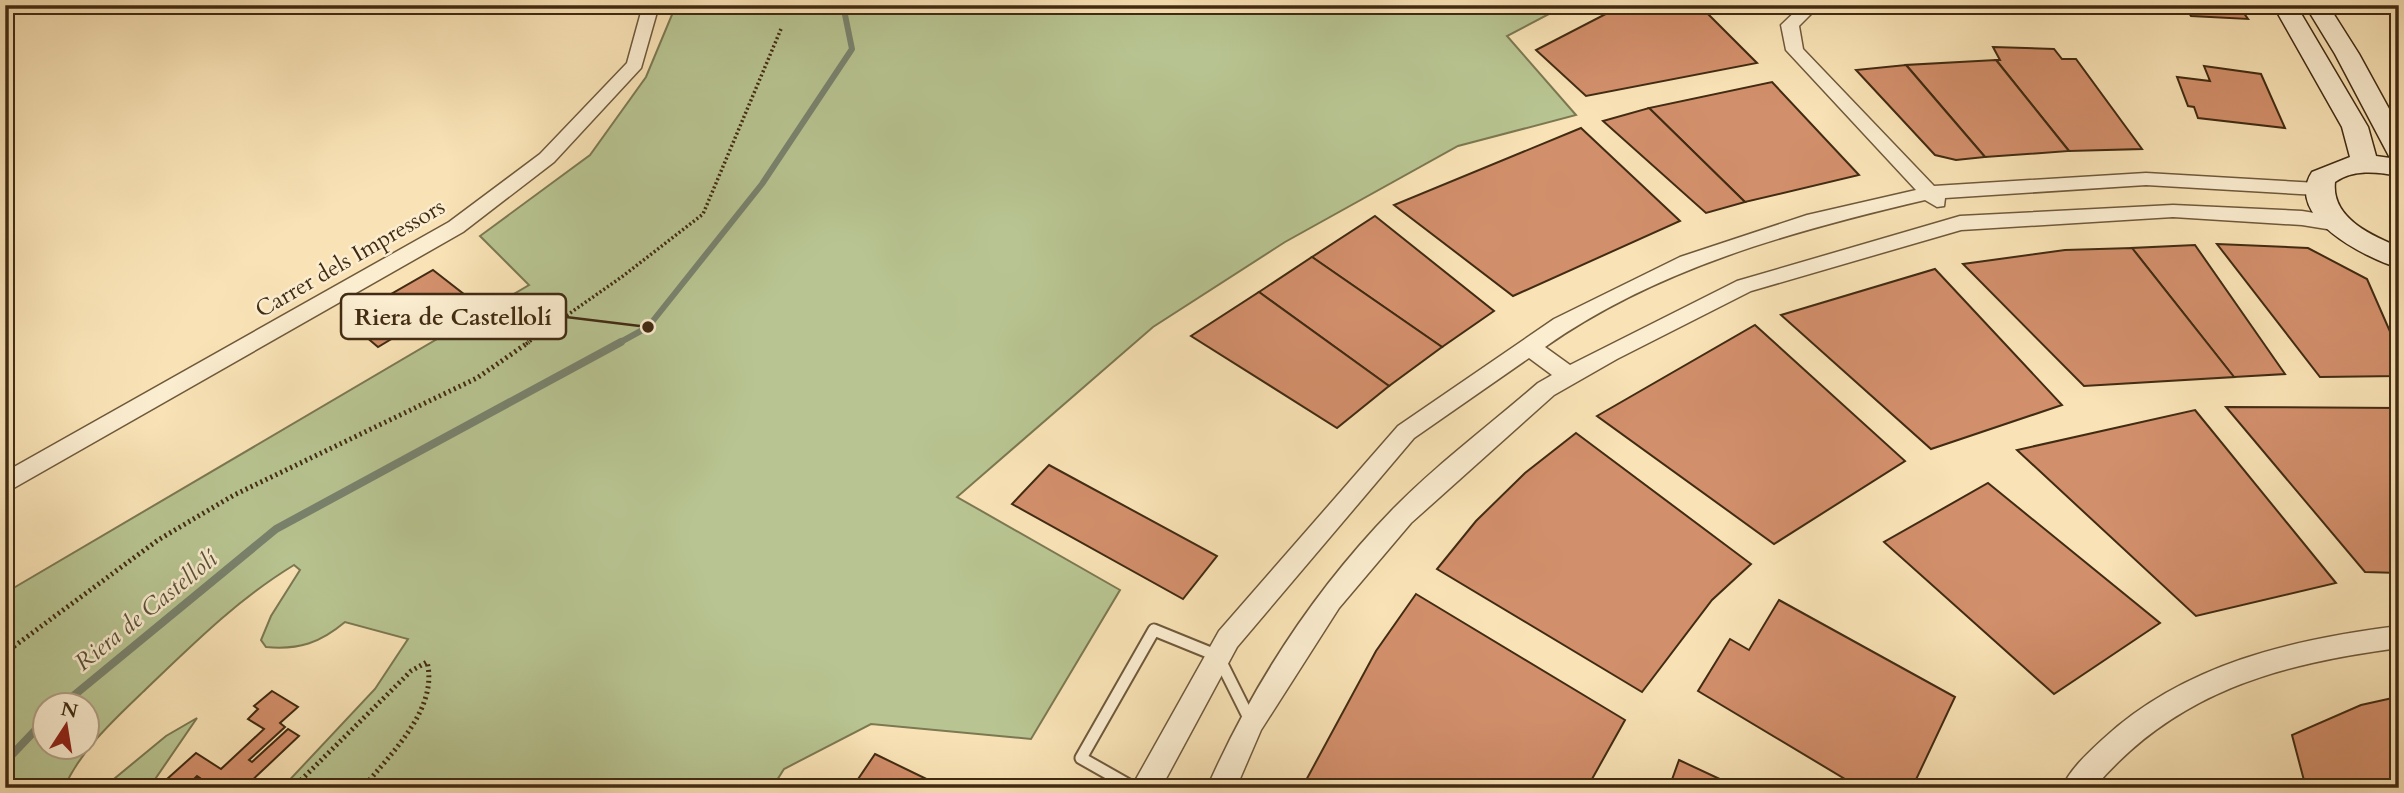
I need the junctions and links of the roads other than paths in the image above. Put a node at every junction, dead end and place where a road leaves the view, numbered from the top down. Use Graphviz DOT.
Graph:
graph roads {
  1 [pos="651,5"];
  2 [pos="2284,5"];
  3 [pos="2316,5"];
  4 [pos="1808,9"];
  5 [pos="2399,152"];
  6 [pos="2365,164"];
  7 [pos="2399,168"];
  8 [pos="2319,189"];
  9 [pos="1930,193"];
  10 [pos="1960,223"];
  11 [pos="2339,224"];
  12 [pos="2399,258"];
  13 [pos="1529,346"];
  14 [pos="1569,376"];
  15 [pos="5,484"];
  16 [pos="2399,637"];
  17 [pos="1218,656"];
  18 [pos="1251,722"];
  19 [pos="1134,788"];
  20 [pos="1145,788"];
  21 [pos="1221,788"];
  22 [pos="2076,788"];
  1 -- 15 [label="street, Carrer dels Impressors"];
  2 -- 6 [label="street"];
  3 -- 5 [label="street"];
  4 -- 9 [label="street"];
  6 -- 7 [label="street"];
  6 -- 8 [label="street"];
  8 -- 9 [label="street"];
  8 -- 11 [label="street"];
  9 -- 10 [label="street"];
  9 -- 13 [label="street"];
  10 -- 11 [label="street"];
  10 -- 14 [label="street"];
  11 -- 12 [label="street"];
  13 -- 14 [label="street"];
  13 -- 17 [label="street"];
  14 -- 18 [label="street"];
  16 -- 22 [label="street"];
  17 -- 18 [label="lane"];
  17 -- 19 [label="lane"];
  17 -- 20 [label="street"];
  18 -- 21 [label="street"];
}
